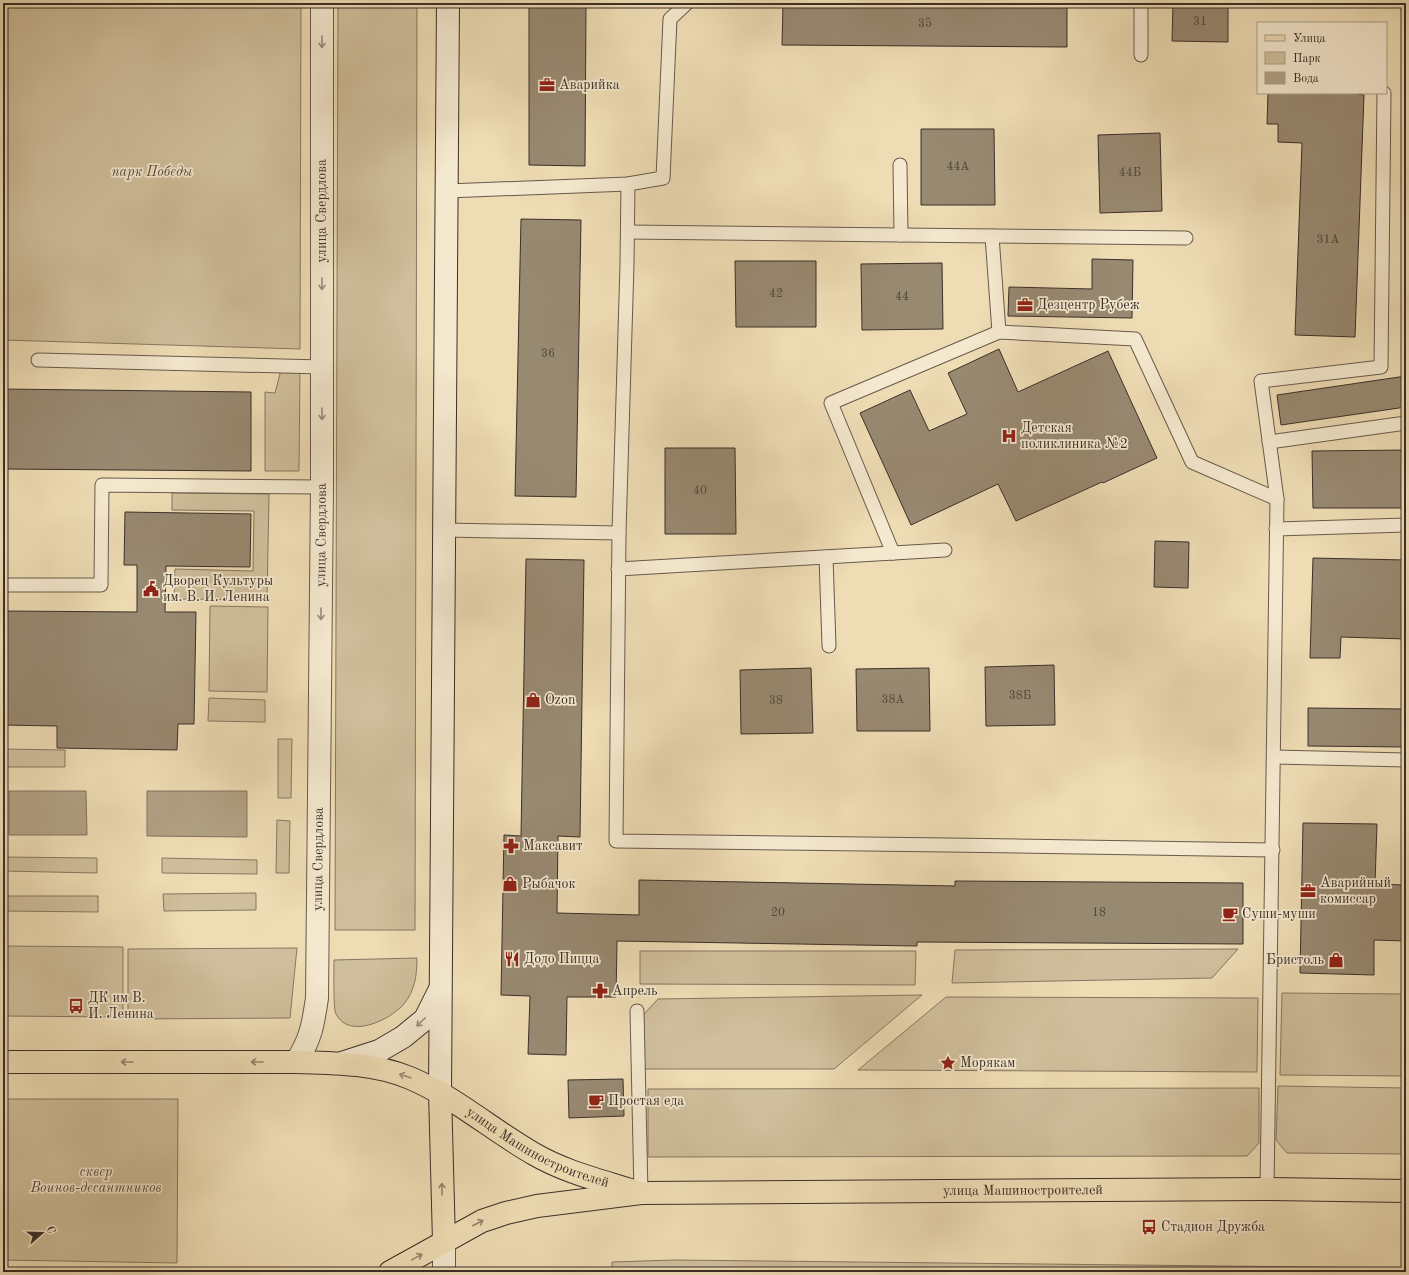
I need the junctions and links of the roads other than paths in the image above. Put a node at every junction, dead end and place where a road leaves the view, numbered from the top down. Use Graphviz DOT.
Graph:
graph roads {
  1 [pos="322,3"];
  2 [pos="448,3"];
  3 [pos="687,3"];
  4 [pos="1141,3"];
  5 [pos="1141,55"];
  6 [pos="1384,94"];
  7 [pos="900,165"];
  8 [pos="628,184"];
  9 [pos="447,191"];
  10 [pos="628,232"];
  11 [pos="901,235"];
  12 [pos="992,236"];
  13 [pos="1186,238"];
  14 [pos="999,332"];
  15 [pos="38,360"];
  16 [pos="322,367"];
  17 [pos="1406,423"];
  18 [pos="1269,442"];
  19 [pos="322,487"];
  20 [pos="1277,499"];
  21 [pos="1406,525"];
  22 [pos="1276,529"];
  23 [pos="444,530"];
  24 [pos="619,533"];
  25 [pos="946,550"];
  26 [pos="893,552"];
  27 [pos="826,557"];
  28 [pos="618,569"];
  29 [pos="3,585"];
  30 [pos="829,646"];
  31 [pos="1274,758"];
  32 [pos="1406,760"];
  33 [pos="1273,850"];
  34 [pos="441,988"];
  35 [pos="637,1010"];
  36 [pos="3,1062"];
  37 [pos="296,1062"];
  38 [pos="342,1063"];
  39 [pos="440,1092"];
  40 [pos="1267,1189"];
  41 [pos="1406,1190"];
  42 [pos="641,1192"];
  43 [pos="444,1242"];
  44 [pos="390,1272"];
  45 [pos="444,1272"];
  1 -- 16 [label="main road, улица Свердлова, one-way"];
  2 -- 9 [label="main road"];
  3 -- 8 [label="lane"];
  4 -- 5 [label="lane"];
  6 -- 18 [label="lane"];
  7 -- 11 [label="lane"];
  8 -- 9 [label="lane"];
  8 -- 10 [label="lane"];
  9 -- 23 [label="main road"];
  10 -- 11 [label="lane"];
  10 -- 24 [label="lane"];
  11 -- 12 [label="lane"];
  12 -- 13 [label="lane"];
  12 -- 14 [label="lane"];
  14 -- 20 [label="lane"];
  14 -- 26 [label="lane"];
  15 -- 16 [label="lane"];
  16 -- 19 [label="main road, улица Свердлова, one-way"];
  17 -- 18 [label="lane"];
  18 -- 20 [label="lane"];
  19 -- 29 [label="lane"];
  19 -- 37 [label="main road, улица Свердлова, one-way"];
  20 -- 22 [label="lane"];
  21 -- 22 [label="lane"];
  22 -- 31 [label="lane"];
  23 -- 24 [label="lane"];
  23 -- 34 [label="main road"];
  24 -- 28 [label="lane"];
  25 -- 26 [label="lane"];
  26 -- 27 [label="lane"];
  27 -- 28 [label="lane"];
  27 -- 30 [label="lane"];
  28 -- 33 [label="lane"];
  31 -- 32 [label="lane"];
  31 -- 33 [label="lane"];
  33 -- 40 [label="lane"];
  34 -- 38 [label="main road, one-way"];
  34 -- 39 [label="main road"];
  35 -- 42 [label="lane"];
  37 -- 36 [label="main road, улица Машиностроителей, one-way"];
  37 -- 38 [label="main road, улица Машиностроителей"];
  39 -- 38 [label="main road, улица Машиностроителей, one-way"];
  39 -- 42 [label="main road, улица Машиностроителей"];
  43 -- 39 [label="main road, one-way"];
  40 -- 41 [label="main road, улица Машиностроителей"];
  40 -- 42 [label="main road, улица Машиностроителей"];
  43 -- 42 [label="main road, улица Машиностроителей, one-way"];
  44 -- 43 [label="main road, улица Машиностроителей, one-way"];
  43 -- 45 [label="main road"];
}
